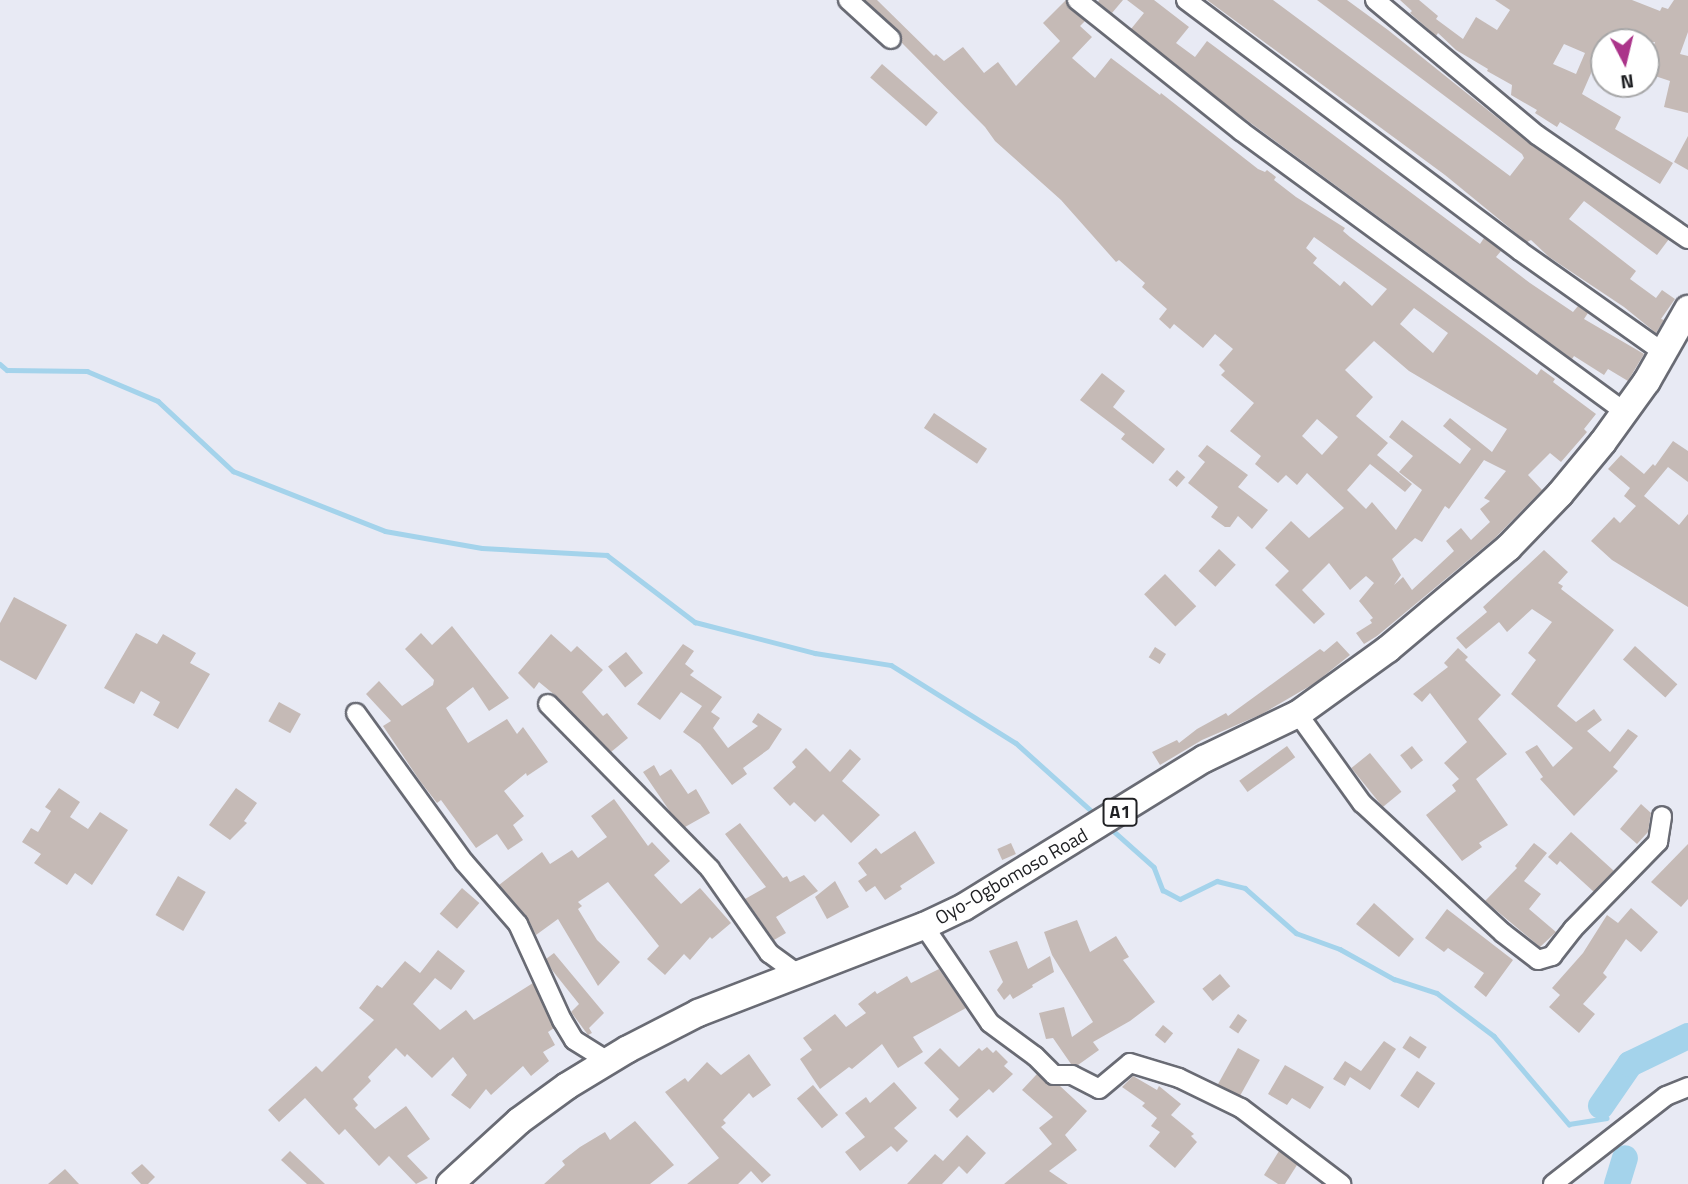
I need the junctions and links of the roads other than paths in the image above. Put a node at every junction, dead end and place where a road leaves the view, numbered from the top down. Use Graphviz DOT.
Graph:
graph roads {
  1 [pos="848,0"];
  2 [pos="1077,0"];
  3 [pos="1186,0"];
  4 [pos="1375,0"];
  5 [pos="891,39"];
  6 [pos="1688,239"];
  7 [pos="1688,309"];
  8 [pos="1664,353"];
  9 [pos="1624,411"];
  10 [pos="548,704"];
  11 [pos="356,713"];
  12 [pos="1298,714"];
  13 [pos="1662,816"];
  14 [pos="923,926"];
  15 [pos="797,973"];
  16 [pos="607,1062"];
  17 [pos="1688,1087"];
  18 [pos="450,1184"];
  19 [pos="1341,1184"];
  20 [pos="1553,1184"];
  1 -- 5 [label="street"];
  2 -- 9 [label="street"];
  3 -- 8 [label="street"];
  4 -- 6 [label="street"];
  7 -- 8 [label="highway, Oyo-Ogbomoso Road / A1"];
  8 -- 9 [label="highway, Oyo-Ogbomoso Road / A1"];
  9 -- 12 [label="highway, Oyo-Ogbomoso Road / A1"];
  10 -- 15 [label="street"];
  11 -- 16 [label="street"];
  12 -- 13 [label="street"];
  12 -- 14 [label="highway, Oyo-Ogbomoso Road / A1"];
  14 -- 15 [label="highway, Oyo-Ogbomoso Road / A1"];
  14 -- 19 [label="street"];
  15 -- 16 [label="highway, Oyo-Ogbomoso Road / A1"];
  16 -- 18 [label="highway, Oyo-Ogbomoso Road / A1"];
  17 -- 20 [label="street"];
}
